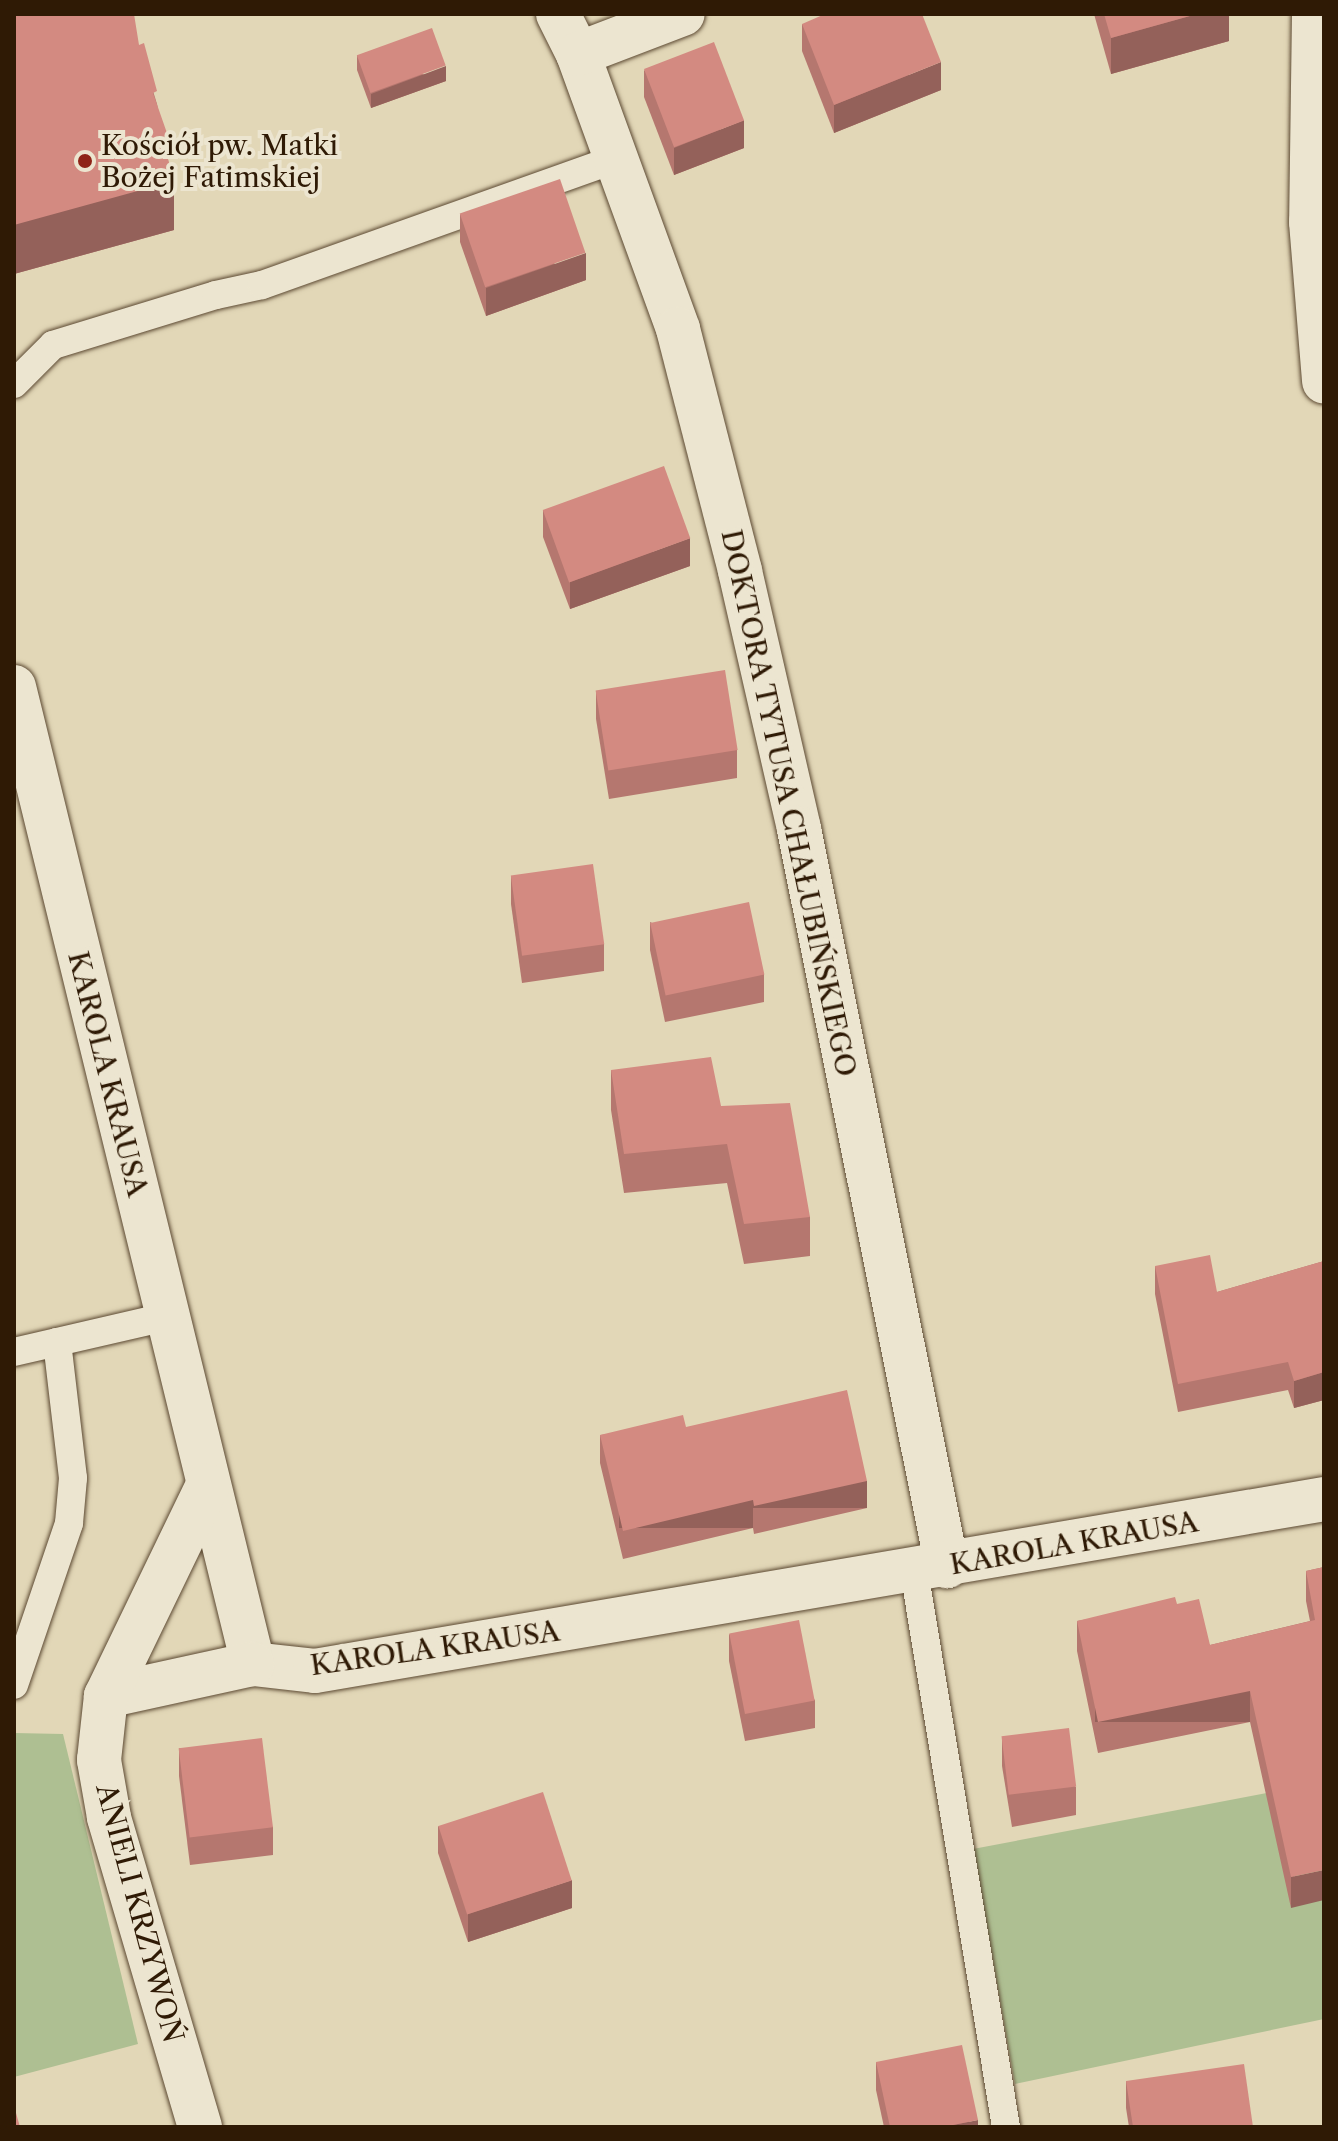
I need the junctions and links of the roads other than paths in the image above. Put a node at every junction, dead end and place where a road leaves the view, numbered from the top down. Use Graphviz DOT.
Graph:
graph roads {
  1 [pos="558,14"];
  2 [pos="683,14"];
  3 [pos="1314,14"];
  4 [pos="578,54"];
  5 [pos="616,159"];
  6 [pos="1320,302"];
  7 [pos="1324,381"];
  8 [pos="14,384"];
  9 [pos="14,687"];
  10 [pos="166,1317"];
  11 [pos="57,1342"];
  12 [pos="14,1352"];
  13 [pos="208,1485"];
  14 [pos="1324,1499"];
  15 [pos="931,1568"];
  16 [pos="253,1664"];
  17 [pos="14,1685"];
  18 [pos="106,1696"];
  19 [pos="200,2127"];
  20 [pos="1006,2127"];
  1 -- 4 [label="street, DOKTORA TYTUSA CHAŁUBIŃSKIEGO"];
  2 -- 4 [label="street"];
  3 -- 6 [label="street"];
  4 -- 5 [label="street, DOKTORA TYTUSA CHAŁUBIŃSKIEGO"];
  5 -- 8 [label="lane"];
  5 -- 15 [label="street, DOKTORA TYTUSA CHAŁUBIŃSKIEGO"];
  6 -- 7 [label="street"];
  9 -- 10 [label="street, KAROLA KRAUSA"];
  10 -- 11 [label="lane"];
  10 -- 13 [label="street, KAROLA KRAUSA"];
  11 -- 12 [label="lane"];
  11 -- 17 [label="lane"];
  13 -- 16 [label="street, KAROLA KRAUSA"];
  13 -- 18 [label="street, ANIELI KRZYWOŃ"];
  14 -- 15 [label="street, KAROLA KRAUSA"];
  15 -- 16 [label="street, KAROLA KRAUSA"];
  15 -- 20 [label="lane"];
  16 -- 18 [label="street"];
  18 -- 19 [label="street, ANIELI KRZYWOŃ"];
}
